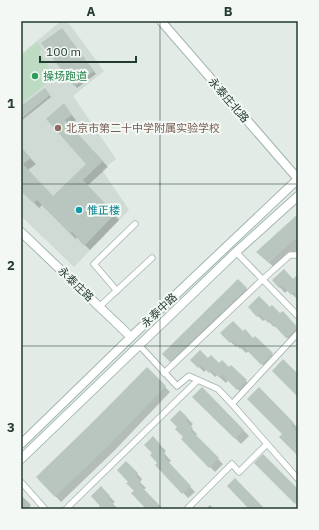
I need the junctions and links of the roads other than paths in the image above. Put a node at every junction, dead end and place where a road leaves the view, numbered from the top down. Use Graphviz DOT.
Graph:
graph roads {
  1 [pos="161,21"];
  2 [pos="298,179"];
  3 [pos="298,196"];
  4 [pos="136,224"];
  5 [pos="21,232"];
  6 [pos="236,252"];
  7 [pos="298,255"];
  8 [pos="152,258"];
  9 [pos="262,280"];
  10 [pos="117,291"];
  11 [pos="100,307"];
  12 [pos="298,316"];
  13 [pos="298,333"];
  14 [pos="131,337"];
  15 [pos="139,345"];
  16 [pos="164,373"];
  17 [pos="198,380"];
  18 [pos="232,404"];
  19 [pos="21,444"];
  20 [pos="267,444"];
  21 [pos="21,459"];
  22 [pos="298,479"];
  23 [pos="21,482"];
  24 [pos="44,509"];
  25 [pos="66,509"];
  26 [pos="187,509"];
  1 -- 2 [label="main road, 永泰庄北路"];
  2 -- 14 [label="main road, 永泰中路"];
  3 -- 6 [label="main road, 永泰中路"];
  4 -- 10 [label="street"];
  5 -- 11 [label="main road, 永泰庄路"];
  6 -- 9 [label="street"];
  6 -- 15 [label="main road, 永泰中路"];
  7 -- 9 [label="street"];
  8 -- 10 [label="street"];
  9 -- 12 [label="street"];
  9 -- 16 [label="street"];
  10 -- 11 [label="street"];
  11 -- 14 [label="main road, 永泰庄路"];
  13 -- 18 [label="street"];
  14 -- 19 [label="main road, 永泰中路"];
  15 -- 16 [label="street"];
  15 -- 21 [label="main road, 永泰中路"];
  16 -- 17 [label="street"];
  17 -- 18 [label="street"];
  17 -- 25 [label="street"];
  18 -- 20 [label="street"];
  20 -- 22 [label="street"];
  20 -- 26 [label="street"];
  23 -- 24 [label="street"];
}
